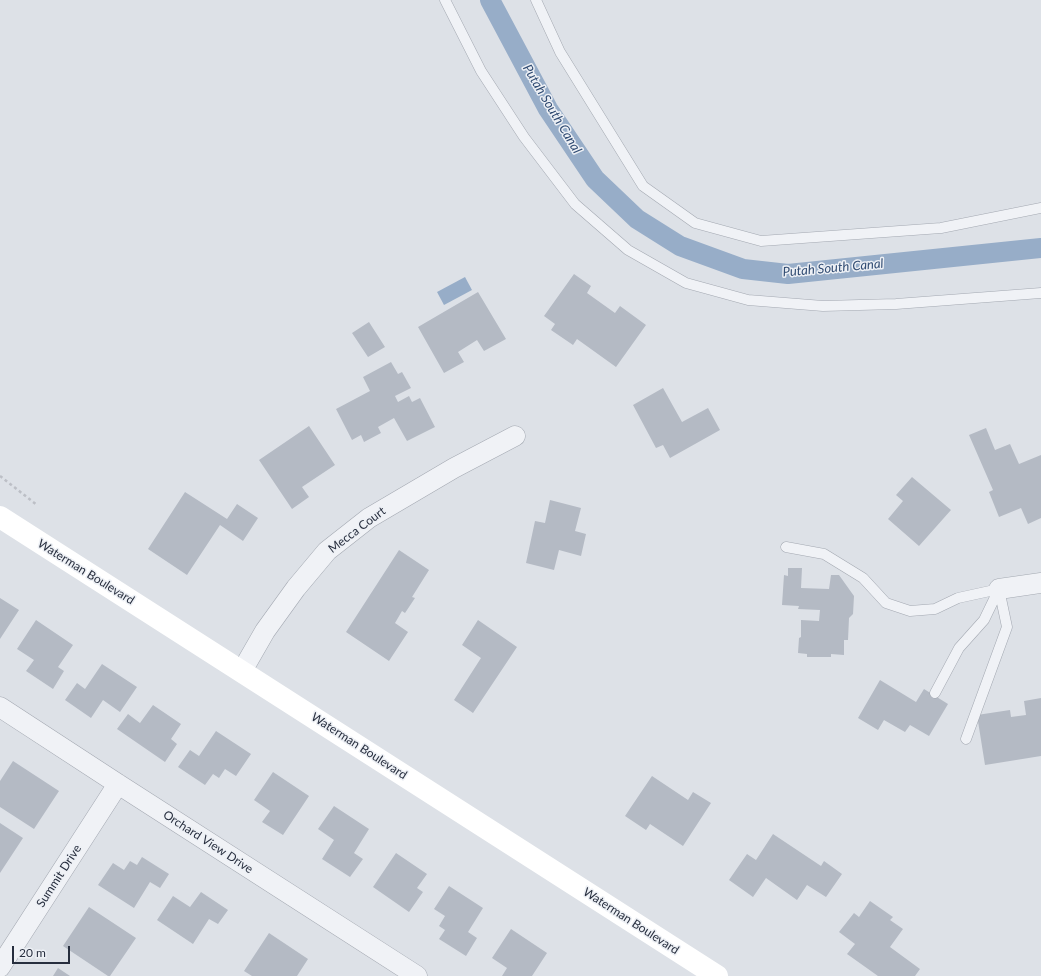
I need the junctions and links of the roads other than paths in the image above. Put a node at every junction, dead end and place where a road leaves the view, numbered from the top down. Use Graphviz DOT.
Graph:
graph roads {
  1 [pos="445,0"];
  2 [pos="536,0"];
  3 [pos="1041,208"];
  4 [pos="1041,293"];
  5 [pos="514,436"];
  6 [pos="0,517"];
  7 [pos="786,547"];
  8 [pos="1041,582"];
  9 [pos="999,589"];
  10 [pos="242,671"];
  11 [pos="935,693"];
  12 [pos="0,707"];
  13 [pos="966,739"];
  14 [pos="118,784"];
  15 [pos="0,967"];
  16 [pos="417,976"];
  17 [pos="717,976"];
  1 -- 4 [label="lane"];
  2 -- 3 [label="lane"];
  5 -- 10 [label="street, Mecca Court"];
  6 -- 10 [label="main road, Waterman Boulevard"];
  7 -- 9 [label="lane"];
  8 -- 9 [label="street"];
  9 -- 11 [label="lane"];
  9 -- 13 [label="lane"];
  10 -- 17 [label="main road, Waterman Boulevard"];
  12 -- 14 [label="street, Orchard View Drive"];
  14 -- 15 [label="street, Summit Drive"];
  14 -- 16 [label="street, Orchard View Drive"];
}
